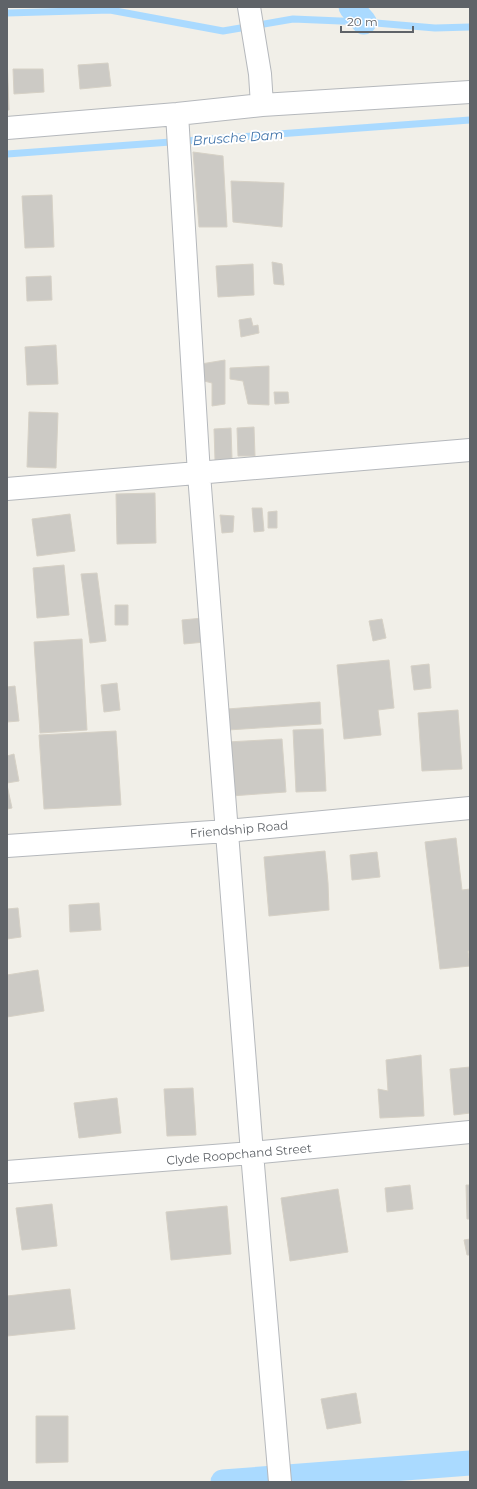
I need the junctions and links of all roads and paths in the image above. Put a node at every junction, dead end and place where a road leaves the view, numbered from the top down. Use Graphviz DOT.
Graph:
graph roads {
  1 [pos="249,7"];
  2 [pos="470,92"];
  3 [pos="262,105"];
  4 [pos="177,114"];
  5 [pos="7,128"];
  6 [pos="470,450"];
  7 [pos="199,474"];
  8 [pos="7,489"];
  9 [pos="470,808"];
  10 [pos="227,831"];
  11 [pos="7,846"];
  12 [pos="470,1132"];
  13 [pos="252,1153"];
  14 [pos="7,1172"];
  15 [pos="280,1482"];
  1 -- 3 [label="street"];
  2 -- 3 [label="street"];
  3 -- 4 [label="street"];
  4 -- 5 [label="street"];
  4 -- 7 [label="street"];
  6 -- 7 [label="street"];
  7 -- 8 [label="street"];
  7 -- 10 [label="street"];
  9 -- 10 [label="street, Friendship Road"];
  10 -- 11 [label="street, Friendship Road"];
  10 -- 13 [label="street"];
  12 -- 13 [label="street, Clyde Roopchand Street"];
  13 -- 14 [label="street, Clyde Roopchand Street"];
  13 -- 15 [label="street"];
}
